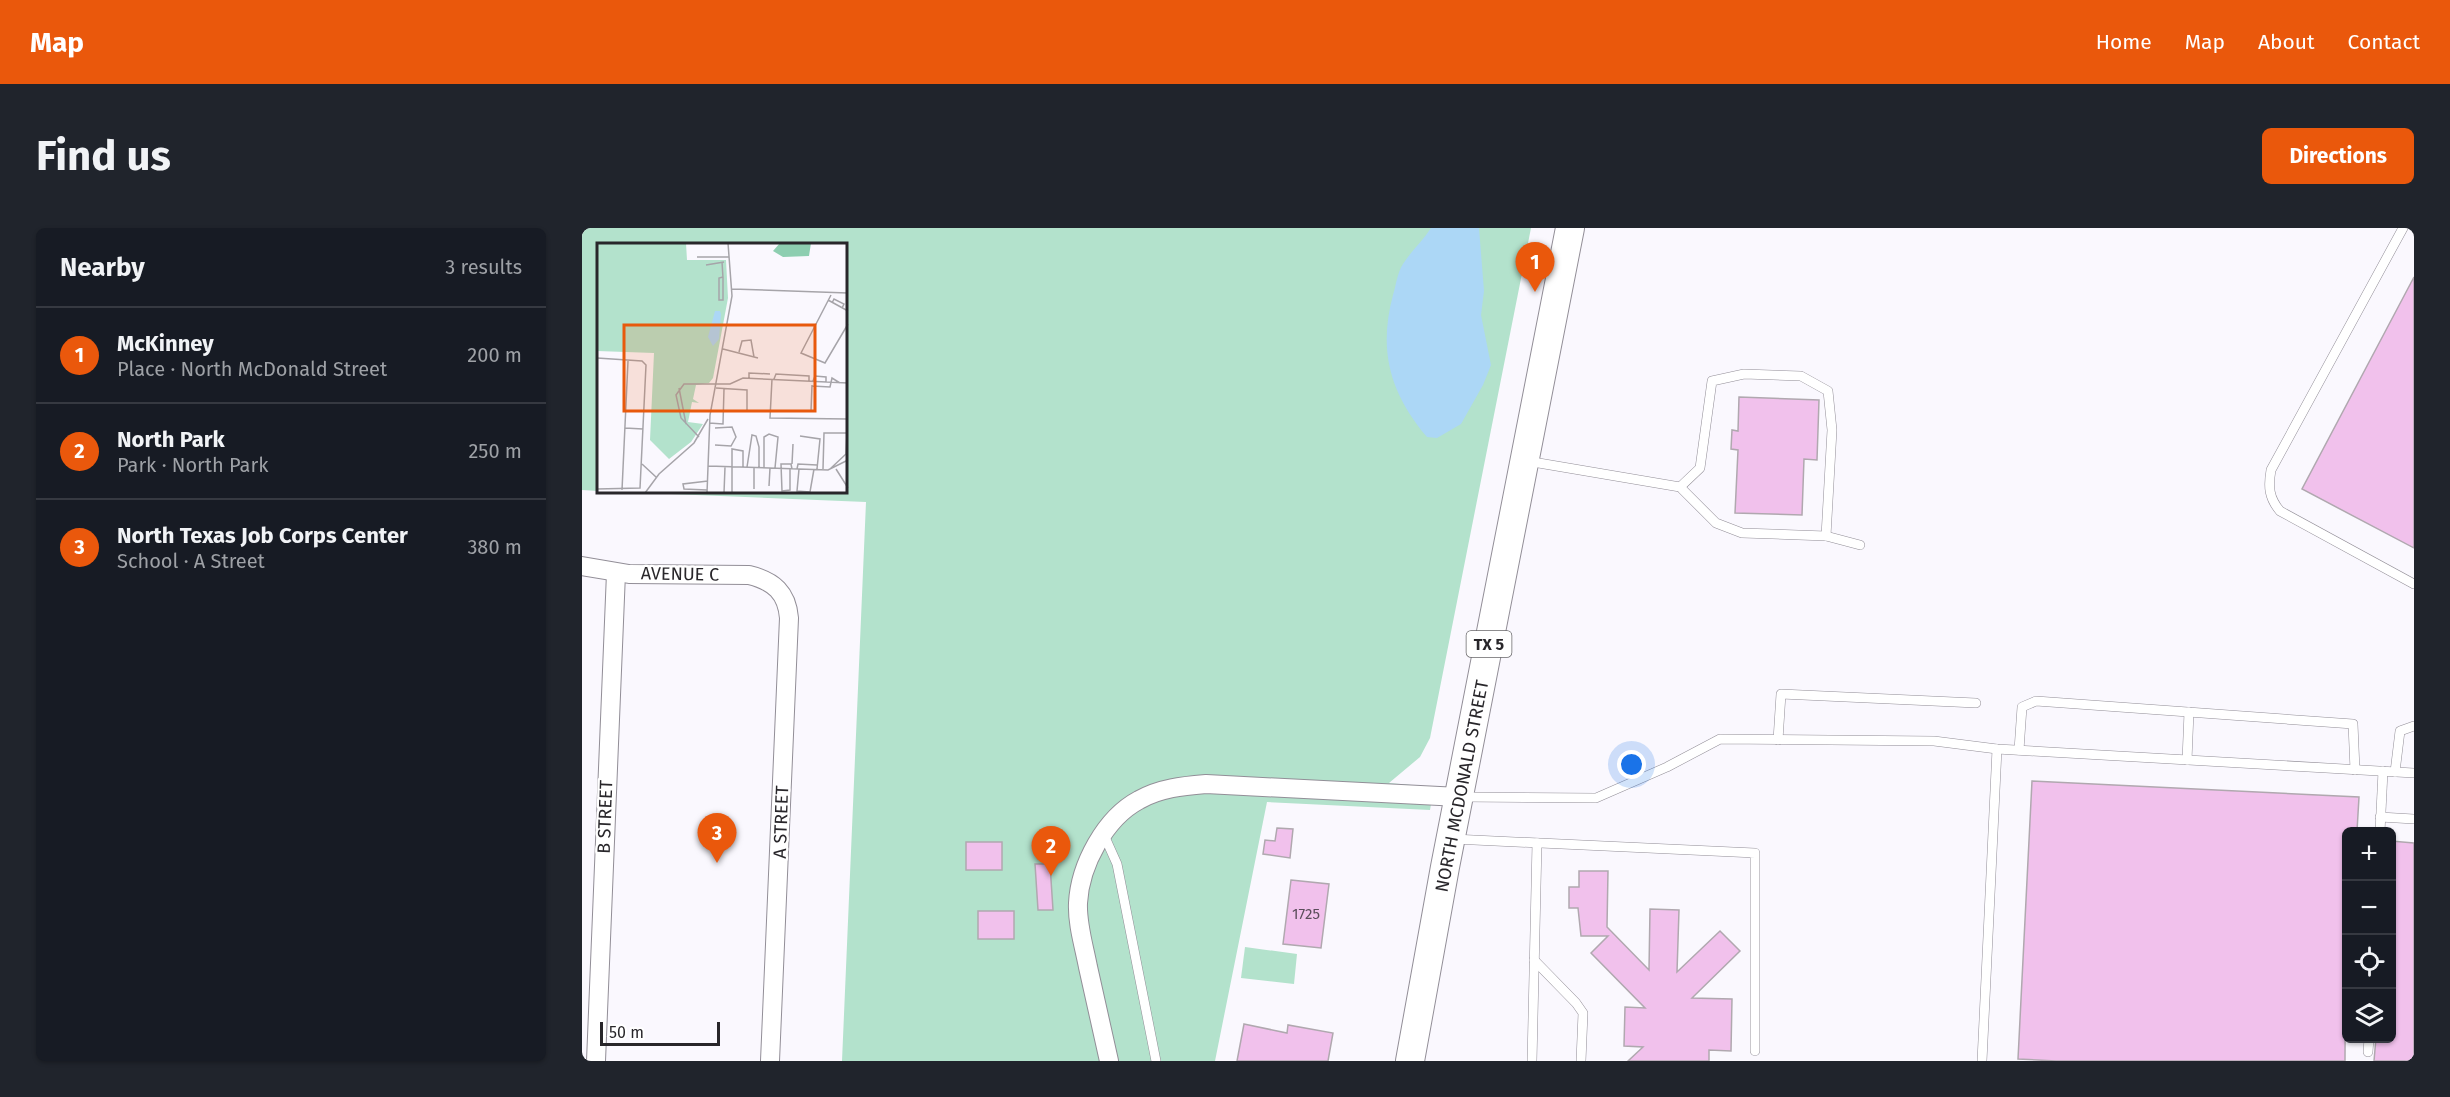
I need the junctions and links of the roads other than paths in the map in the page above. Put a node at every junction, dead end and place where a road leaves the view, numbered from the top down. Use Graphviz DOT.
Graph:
graph roads {
  1 [pos="1570,228"];
  2 [pos="2403,228"];
  3 [pos="1525,461"];
  4 [pos="1680,487"];
  5 [pos="1826,536"];
  6 [pos="1860,545"];
  7 [pos="582,566"];
  8 [pos="615,573"];
  9 [pos="2414,584"];
  10 [pos="776,586"];
  11 [pos="1976,703"];
  12 [pos="2189,712"];
  13 [pos="2414,726"];
  14 [pos="1778,740"];
  15 [pos="1997,749"];
  16 [pos="2019,750"];
  17 [pos="2187,760"];
  18 [pos="2355,770"];
  19 [pos="2383,771"];
  20 [pos="2395,772"];
  21 [pos="2414,773"];
  22 [pos="1460,798"];
  23 [pos="2380,817"];
  24 [pos="2414,819"];
  25 [pos="2380,827"];
  26 [pos="1104,835"];
  27 [pos="1451,839"];
  28 [pos="1537,843"];
  29 [pos="1534,960"];
  30 [pos="2369,1043"];
  31 [pos="1755,1050"];
  32 [pos="2368,1052"];
  33 [pos="596,1061"];
  34 [pos="770,1061"];
  35 [pos="1109,1061"];
  36 [pos="1156,1061"];
  37 [pos="1410,1061"];
  38 [pos="1532,1061"];
  39 [pos="1581,1061"];
  40 [pos="1982,1061"];
  1 -- 3 [label="main road, NORTH MCDONALD STREET / TX 5"];
  2 -- 9 [label="lane"];
  3 -- 4 [label="lane"];
  3 -- 22 [label="main road, NORTH MCDONALD STREET / TX 5"];
  4 -- 5 [label="lane"];
  4 -- 5 [label="lane"];
  5 -- 6 [label="lane"];
  7 -- 8 [label="street, AVENUE C"];
  8 -- 10 [label="street, AVENUE C"];
  8 -- 33 [label="street, B STREET"];
  10 -- 34 [label="street, A STREET"];
  11 -- 14 [label="lane"];
  12 -- 16 [label="lane"];
  12 -- 17 [label="lane"];
  12 -- 18 [label="lane"];
  13 -- 20 [label="lane"];
  14 -- 15 [label="lane"];
  14 -- 22 [label="lane"];
  15 -- 16 [label="lane"];
  15 -- 40 [label="lane"];
  16 -- 17 [label="lane"];
  17 -- 18 [label="lane"];
  18 -- 19 [label="lane"];
  19 -- 20 [label="lane"];
  19 -- 23 [label="lane"];
  20 -- 21 [label="lane"];
  22 -- 26 [label="street"];
  22 -- 27 [label="main road, NORTH MCDONALD STREET / TX 5"];
  23 -- 24 [label="lane"];
  23 -- 25 [label="lane"];
  26 -- 35 [label="street"];
  26 -- 36 [label="lane"];
  27 -- 28 [label="lane"];
  27 -- 37 [label="main road, NORTH MCDONALD STREET / TX 5"];
  28 -- 29 [label="lane"];
  28 -- 31 [label="lane"];
  29 -- 38 [label="lane"];
  29 -- 39 [label="lane"];
  30 -- 32 [label="lane"];
}
